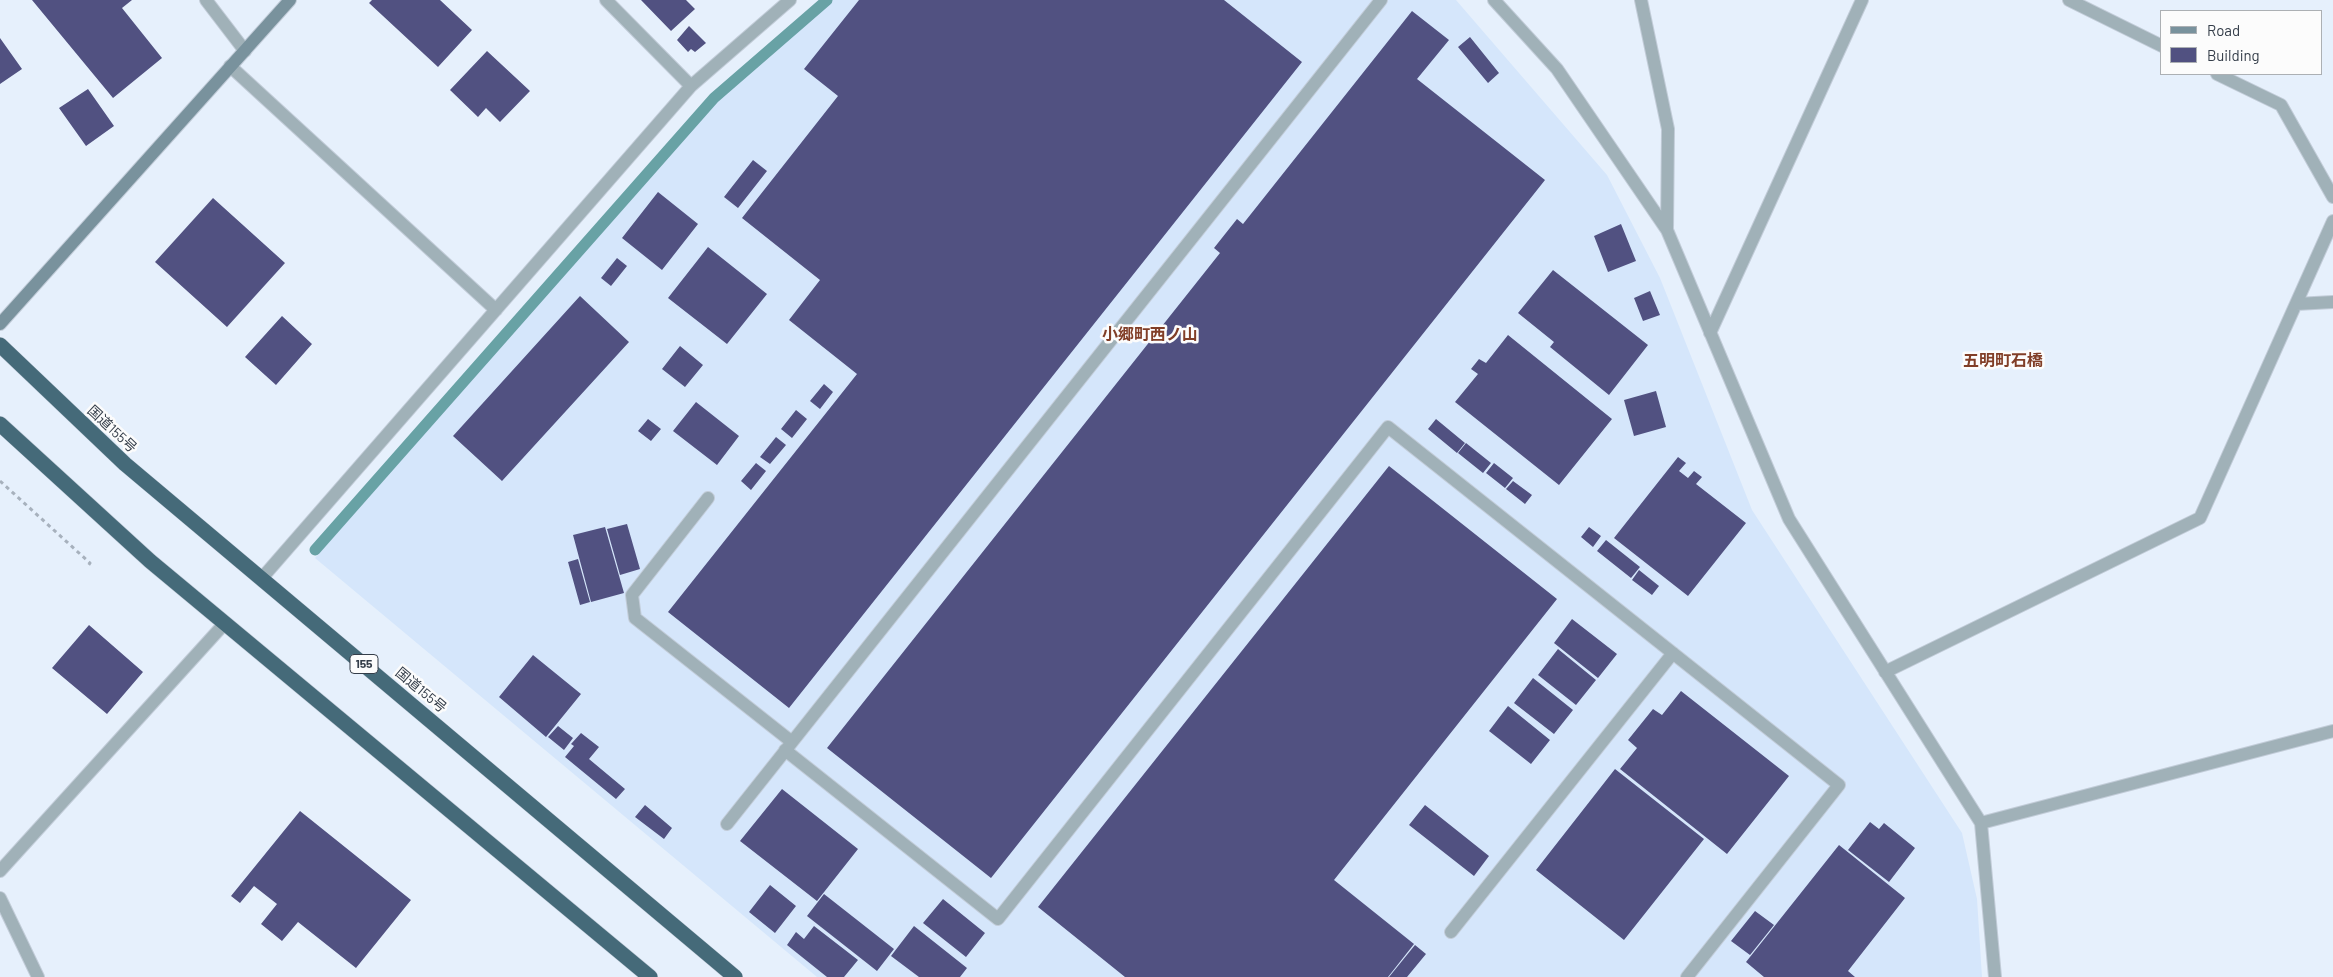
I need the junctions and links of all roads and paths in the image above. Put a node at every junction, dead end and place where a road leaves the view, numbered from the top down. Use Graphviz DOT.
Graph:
graph roads {
  1 [pos="206,0"];
  2 [pos="290,0"];
  3 [pos="606,0"];
  4 [pos="790,0"];
  5 [pos="1381,0"];
  6 [pos="1494,0"];
  7 [pos="1641,0"];
  8 [pos="1862,0"];
  9 [pos="2069,0"];
  10 [pos="2160,45"];
  11 [pos="244,51"];
  12 [pos="230,66"];
  13 [pos="2219,75"];
  14 [pos="691,86"];
  15 [pos="2333,198"];
  16 [pos="2333,221"];
  17 [pos="1667,230"];
  18 [pos="2333,302"];
  19 [pos="2296,304"];
  20 [pos="496,310"];
  21 [pos="0,324"];
  22 [pos="1710,333"];
  23 [pos="0,345"];
  24 [pos="0,424"];
  25 [pos="0,481"];
  26 [pos="708,498"];
  27 [pos="88,566"];
  28 [pos="262,578"];
  29 [pos="224,623"];
  30 [pos="1673,653"];
  31 [pos="1885,672"];
  32 [pos="2333,732"];
  33 [pos="788,746"];
  34 [pos="1981,823"];
  35 [pos="727,824"];
  36 [pos="0,871"];
  37 [pos="0,898"];
  38 [pos="1452,932"];
  39 [pos="648,976"];
  40 [pos="38,977"];
  41 [pos="734,977"];
  42 [pos="1687,977"];
  43 [pos="1996,977"];
  1 -- 11 [label="street"];
  2 -- 11 [label="street"];
  3 -- 14 [label="street"];
  4 -- 14 [label="street"];
  5 -- 33 [label="street"];
  6 -- 17 [label="street"];
  7 -- 17 [label="street"];
  8 -- 22 [label="street"];
  9 -- 10 [label="street"];
  11 -- 12 [label="street"];
  12 -- 20 [label="street"];
  12 -- 21 [label="street"];
  13 -- 15 [label="street"];
  14 -- 20 [label="street"];
  16 -- 19 [label="street"];
  17 -- 22 [label="street"];
  18 -- 19 [label="street"];
  19 -- 31 [label="street"];
  20 -- 28 [label="street"];
  22 -- 31 [label="street"];
  23 -- 28 [label="highway, 国道155号 / 155"];
  24 -- 29 [label="highway"];
  25 -- 27 [label="path"];
  26 -- 33 [label="street"];
  28 -- 41 [label="highway, 国道155号 / 155"];
  29 -- 36 [label="street"];
  29 -- 39 [label="highway"];
  30 -- 33 [label="street"];
  30 -- 38 [label="street"];
  30 -- 42 [label="street"];
  31 -- 34 [label="street"];
  32 -- 34 [label="street"];
  33 -- 35 [label="street"];
  34 -- 43 [label="street"];
  37 -- 40 [label="street"];
}
